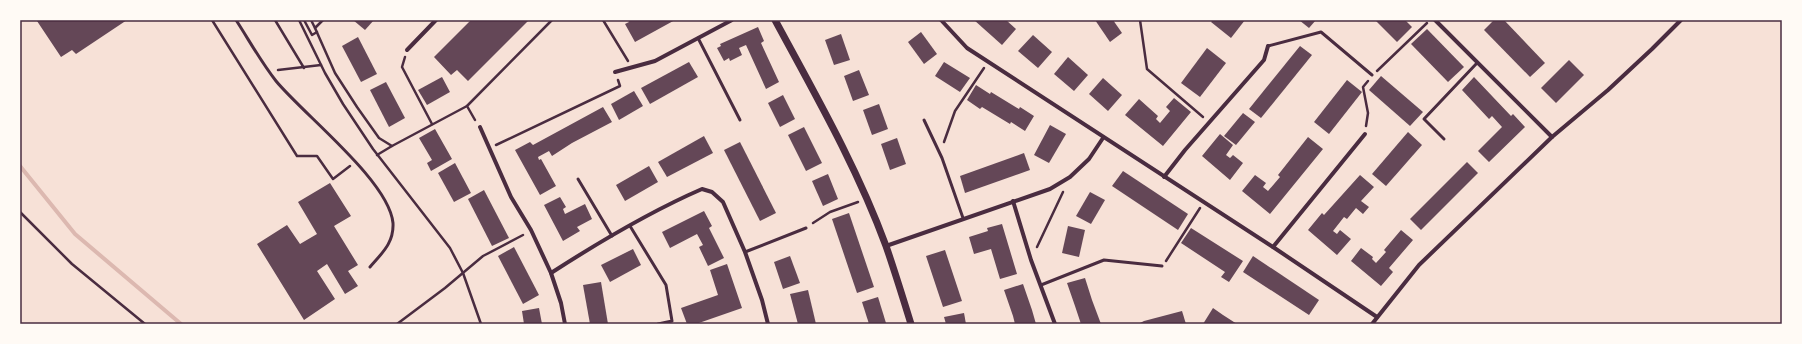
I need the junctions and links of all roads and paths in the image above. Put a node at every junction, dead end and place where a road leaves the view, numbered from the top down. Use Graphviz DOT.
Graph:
graph roads {
  1 [pos="212,20"];
  2 [pos="236,20"];
  3 [pos="274,20"];
  4 [pos="299,20"];
  5 [pos="304,20"];
  6 [pos="311,20"];
  7 [pos="323,20"];
  8 [pos="436,20"];
  9 [pos="552,20"];
  10 [pos="602,20"];
  11 [pos="732,20"];
  12 [pos="775,20"];
  13 [pos="941,20"];
  14 [pos="1140,20"];
  15 [pos="1430,20"];
  16 [pos="1435,20"];
  17 [pos="1681,20"];
  18 [pos="315,28"];
  19 [pos="317,32"];
  20 [pos="698,38"];
  21 [pos="1268,46"];
  22 [pos="407,50"];
  23 [pos="988,62"];
  24 [pos="1477,63"];
  25 [pos="321,65"];
  26 [pos="304,68"];
  27 [pos="632,68"];
  28 [pos="270,71"];
  29 [pos="615,72"];
  30 [pos="1372,75"];
  31 [pos="466,106"];
  32 [pos="740,120"];
  33 [pos="924,120"];
  34 [pos="1210,122"];
  35 [pos="432,124"];
  36 [pos="480,127"];
  37 [pos="1365,134"];
  38 [pos="1552,137"];
  39 [pos="1103,138"];
  40 [pos="1444,139"];
  41 [pos="392,146"];
  42 [pos="490,148"];
  43 [pos="940,154"];
  44 [pos="378,155"];
  45 [pos="355,163"];
  46 [pos="1070,177"];
  47 [pos="1164,177"];
  48 [pos="578,179"];
  49 [pos="866,199"];
  50 [pos="1013,202"];
  51 [pos="1204,203"];
  52 [pos="20,212"];
  53 [pos="963,218"];
  54 [pos="630,226"];
  55 [pos="806,228"];
  56 [pos="531,230"];
  57 [pos="612,236"];
  58 [pos="886,246"];
  59 [pos="1272,247"];
  60 [pos="745,252"];
  61 [pos="1030,260"];
  62 [pos="1162,266"];
  63 [pos="370,267"];
  64 [pos="463,273"];
  65 [pos="551,273"];
  66 [pos="1041,285"];
  67 [pos="1377,317"];
  68 [pos="145,324"];
  69 [pos="397,324"];
  70 [pos="481,324"];
  71 [pos="565,324"];
  72 [pos="658,324"];
  73 [pos="768,324"];
  74 [pos="911,324"];
  75 [pos="1054,324"];
  76 [pos="1372,324"];
  1 -- 45 [label="path"];
  2 -- 28 [label="lane"];
  3 -- 26 [label="path"];
  4 -- 25 [label="path"];
  5 -- 19 [label="path"];
  6 -- 18 [label="path"];
  7 -- 18 [label="path"];
  8 -- 22 [label="street"];
  9 -- 31 [label="path"];
  10 -- 27 [label="path"];
  11 -- 20 [label="street"];
  12 -- 49 [label="street"];
  13 -- 23 [label="street"];
  14 -- 34 [label="path"];
  15 -- 30 [label="path"];
  16 -- 24 [label="street"];
  17 -- 38 [label="street"];
  18 -- 19 [label="path"];
  19 -- 41 [label="path"];
  20 -- 27 [label="street"];
  20 -- 32 [label="lane"];
  21 -- 30 [label="lane"];
  21 -- 34 [label="street"];
  22 -- 35 [label="path"];
  23 -- 39 [label="street"];
  23 -- 43 [label="path"];
  24 -- 38 [label="street"];
  24 -- 40 [label="lane"];
  25 -- 26 [label="path"];
  25 -- 44 [label="path"];
  26 -- 28 [label="path"];
  27 -- 29 [label="street"];
  28 -- 45 [label="lane"];
  29 -- 42 [label="path"];
  30 -- 37 [label="path"];
  31 -- 35 [label="path"];
  31 -- 36 [label="path"];
  33 -- 43 [label="lane"];
  34 -- 47 [label="street"];
  35 -- 41 [label="path"];
  36 -- 42 [label="street"];
  37 -- 59 [label="street"];
  38 -- 67 [label="street"];
  39 -- 46 [label="street"];
  39 -- 47 [label="street"];
  41 -- 44 [label="path"];
  42 -- 56 [label="street"];
  43 -- 53 [label="lane"];
  44 -- 64 [label="path"];
  45 -- 63 [label="lane"];
  46 -- 50 [label="street"];
  46 -- 61 [label="path"];
  47 -- 51 [label="street"];
  48 -- 57 [label="lane"];
  49 -- 55 [label="path"];
  49 -- 58 [label="street"];
  50 -- 53 [label="street"];
  50 -- 61 [label="street"];
  51 -- 59 [label="street"];
  51 -- 62 [label="path"];
  52 -- 68 [label="path"];
  53 -- 58 [label="street"];
  54 -- 57 [label="street"];
  54 -- 60 [label="street"];
  54 -- 72 [label="lane"];
  55 -- 60 [label="lane"];
  56 -- 64 [label="path"];
  56 -- 65 [label="street"];
  57 -- 65 [label="street"];
  58 -- 74 [label="street"];
  59 -- 67 [label="street"];
  60 -- 73 [label="street"];
  61 -- 66 [label="street"];
  62 -- 66 [label="lane"];
  64 -- 69 [label="path"];
  64 -- 70 [label="path"];
  65 -- 71 [label="street"];
  66 -- 75 [label="street"];
  67 -- 76 [label="street"];
}
